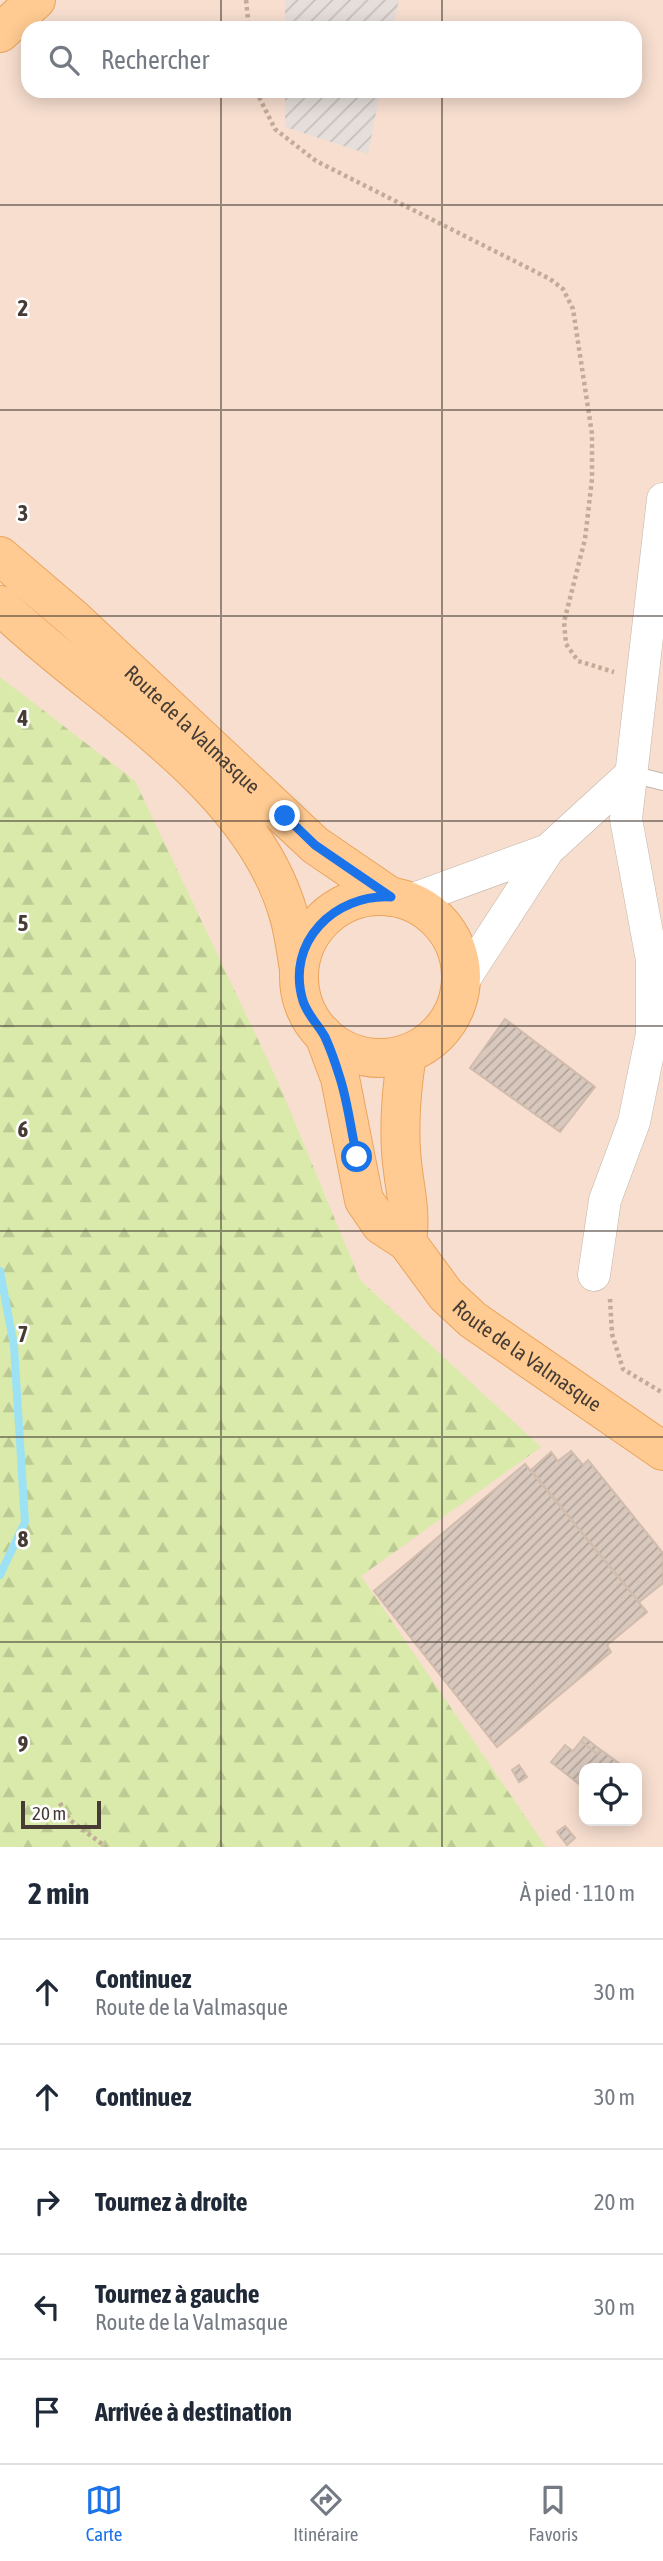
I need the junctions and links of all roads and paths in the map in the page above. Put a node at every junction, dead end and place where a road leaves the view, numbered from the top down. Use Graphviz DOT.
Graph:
graph roads {
  1 [pos="36,0"];
  2 [pos="246,0"];
  3 [pos="248,21"];
  4 [pos="0,33"];
  5 [pos="260,98"];
  6 [pos="663,499"];
  7 [pos="0,556"];
  8 [pos="0,605"];
  9 [pos="626,674"];
  10 [pos="631,774"];
  11 [pos="663,782"];
  12 [pos="548,850"];
  13 [pos="399,899"];
  14 [pos="300,972"];
  15 [pos="461,984"];
  16 [pos="324,1035"];
  17 [pos="407,1054"];
  18 [pos="654,1080"];
  19 [pos="407,1242"];
  20 [pos="594,1275"];
  21 [pos="663,1451"];
  22 [pos="60,1803"];
  23 [pos="106,1847"];
  1 -- 4 [label="main road"];
  2 -- 3 [label="path"];
  5 -- 9 [label="path"];
  6 -- 10 [label="street"];
  7 -- 13 [label="main road, Route de la Valmasque"];
  8 -- 14 [label="main road, Route de la Valmasque"];
  10 -- 11 [label="lane"];
  10 -- 12 [label="street"];
  10 -- 18 [label="street"];
  12 -- 13 [label="street"];
  12 -- 15 [label="street"];
  13 -- 14 [label="main road"];
  13 -- 15 [label="main road"];
  14 -- 16 [label="main road"];
  15 -- 17 [label="main road"];
  16 -- 17 [label="main road"];
  16 -- 19 [label="main road, Route de la Valmasque"];
  17 -- 19 [label="main road"];
  18 -- 20 [label="street"];
  19 -- 21 [label="main road, Route de la Valmasque"];
  22 -- 23 [label="path"];
}
